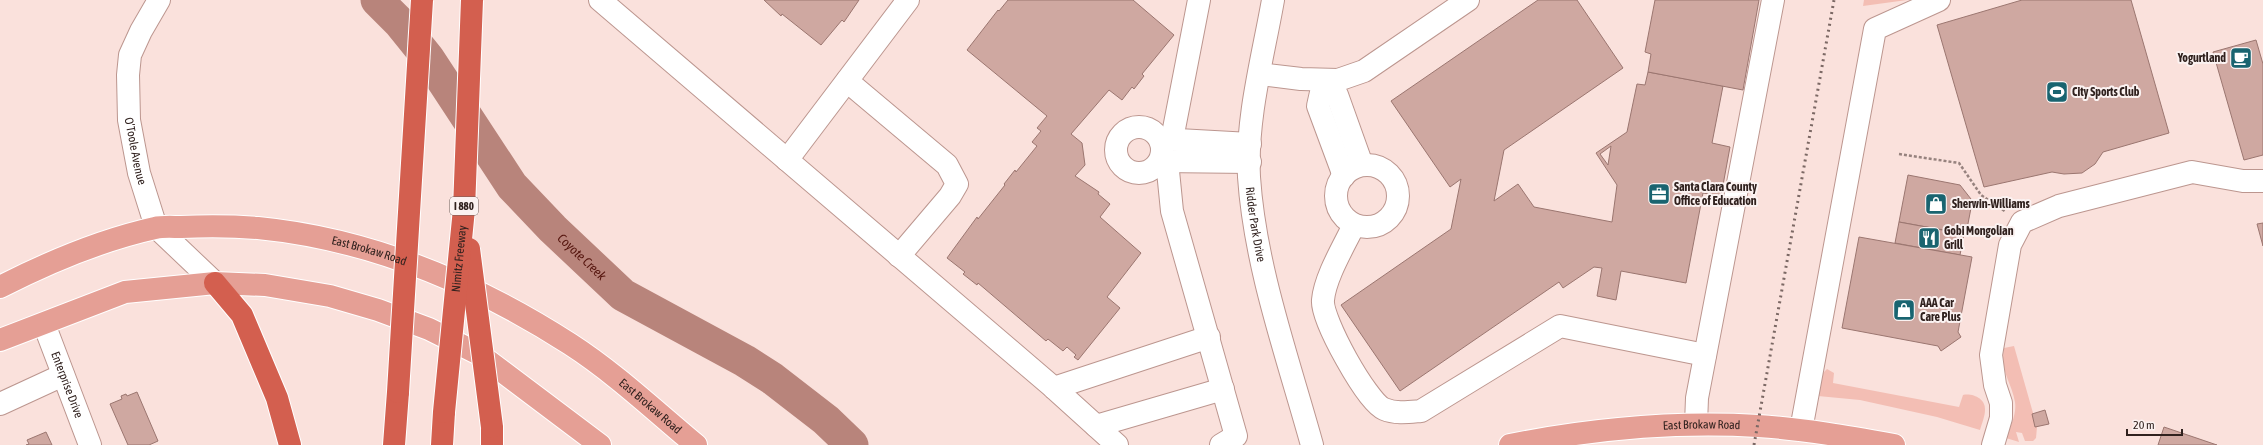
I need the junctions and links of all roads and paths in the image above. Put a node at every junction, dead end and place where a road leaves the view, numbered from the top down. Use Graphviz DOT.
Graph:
graph roads {
  1 [pos="159,0"];
  2 [pos="422,0"];
  3 [pos="472,0"];
  4 [pos="600,0"];
  5 [pos="908,0"];
  6 [pos="1199,0"];
  7 [pos="1273,0"];
  8 [pos="1468,0"];
  9 [pos="1773,0"];
  10 [pos="1939,0"];
  11 [pos="1260,74"];
  12 [pos="847,81"];
  13 [pos="1321,84"];
  14 [pos="1166,139"];
  15 [pos="1250,153"];
  16 [pos="1899,154"];
  17 [pos="787,160"];
  18 [pos="1164,161"];
  19 [pos="1362,165"];
  20 [pos="1344,176"];
  21 [pos="2263,181"];
  22 [pos="464,209"];
  23 [pos="2022,222"];
  24 [pos="1354,225"];
  25 [pos="156,227"];
  26 [pos="899,256"];
  27 [pos="215,283"];
  28 [pos="0,287"];
  29 [pos="44,324"];
  30 [pos="1209,337"];
  31 [pos="0,340"];
  32 [pos="1706,355"];
  33 [pos="63,375"];
  34 [pos="1054,388"];
  35 [pos="1223,389"];
  36 [pos="0,404"];
  37 [pos="1696,424"];
  38 [pos="1096,426"];
  39 [pos="1801,430"];
  40 [pos="492,436"];
  41 [pos="90,445"];
  42 [pos="290,445"];
  43 [pos="394,445"];
  44 [pos="442,445"];
  45 [pos="600,445"];
  46 [pos="696,445"];
  47 [pos="1117,445"];
  48 [pos="1221,445"];
  49 [pos="1312,445"];
  50 [pos="1510,445"];
  51 [pos="1894,445"];
  52 [pos="1993,445"];
  1 -- 25 [label="street, O’Toole Avenue"];
  2 -- 43 [label="highway, bridge"];
  3 -- 22 [label="highway, Nimitz Freeway / I 880, bridge"];
  4 -- 17 [label="street"];
  5 -- 12 [label="street"];
  6 -- 14 [label="street"];
  7 -- 11 [label="street, Ridder Park Drive"];
  8 -- 13 [label="street"];
  9 -- 32 [label="street"];
  10 -- 39 [label="street"];
  11 -- 13 [label="street"];
  11 -- 15 [label="street, Ridder Park Drive"];
  12 -- 17 [label="street"];
  12 -- 26 [label="street"];
  13 -- 19 [label="street"];
  13 -- 20 [label="street"];
  14 -- 15 [label="street"];
  14 -- 18 [label="street"];
  14 -- 18 [label="street"];
  15 -- 18 [label="street"];
  15 -- 49 [label="street, Ridder Park Drive"];
  16 -- 23 [label="path"];
  17 -- 26 [label="street"];
  18 -- 30 [label="street"];
  19 -- 20 [label="street"];
  19 -- 24 [label="street"];
  20 -- 24 [label="street"];
  21 -- 23 [label="street"];
  22 -- 40 [label="highway, bridge"];
  22 -- 44 [label="highway, Nimitz Freeway / I 880, bridge"];
  23 -- 52 [label="street"];
  24 -- 32 [label="street"];
  25 -- 27 [label="street, O’Toole Avenue"];
  25 -- 28 [label="main road, East Brokaw Road"];
  25 -- 46 [label="main road, East Brokaw Road"];
  26 -- 34 [label="street"];
  27 -- 29 [label="main road"];
  27 -- 42 [label="highway"];
  27 -- 45 [label="main road"];
  29 -- 31 [label="main road"];
  29 -- 33 [label="street, Enterprise Drive"];
  30 -- 34 [label="street"];
  30 -- 35 [label="street"];
  32 -- 37 [label="street"];
  33 -- 36 [label="street"];
  33 -- 41 [label="street, Enterprise Drive"];
  34 -- 38 [label="street"];
  35 -- 38 [label="street"];
  35 -- 48 [label="street"];
  37 -- 39 [label="main road, East Brokaw Road"];
  37 -- 50 [label="main road, East Brokaw Road"];
  38 -- 47 [label="street"];
  39 -- 51 [label="main road, East Brokaw Road"];
}
